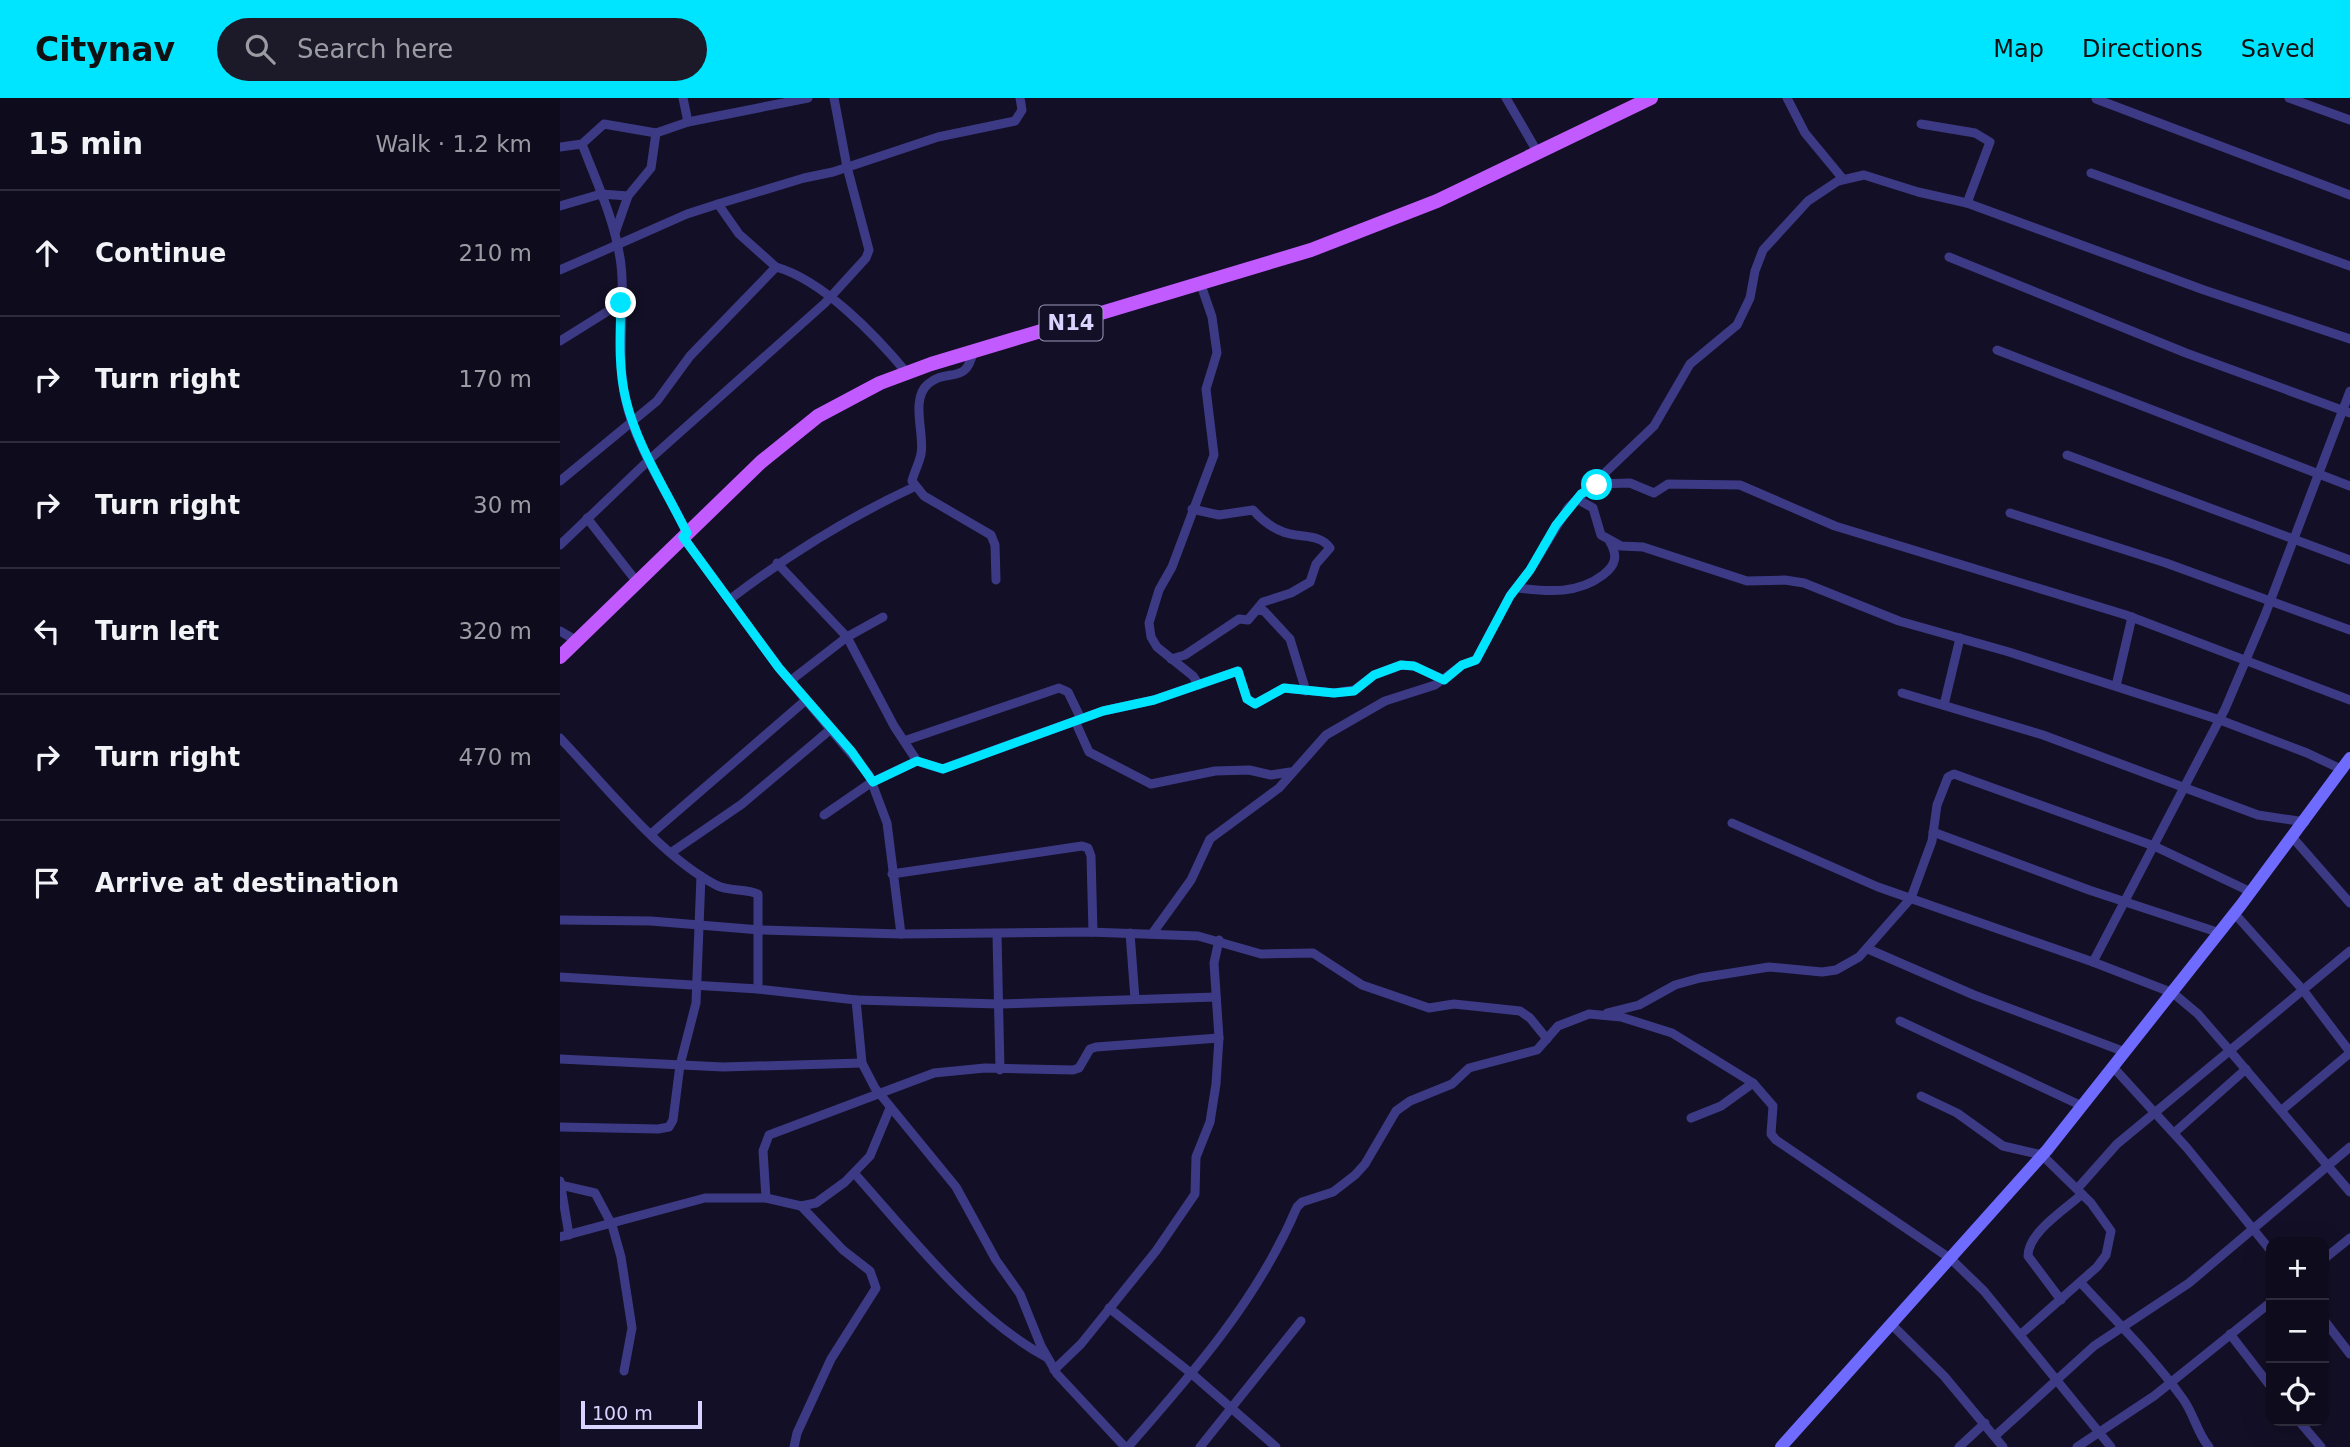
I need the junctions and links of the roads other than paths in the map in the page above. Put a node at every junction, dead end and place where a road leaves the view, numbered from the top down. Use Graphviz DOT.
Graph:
graph roads {
  1 [pos="683,98"];
  2 [pos="808,98"];
  3 [pos="834,98"];
  4 [pos="1020,98"];
  5 [pos="1506,98"];
  6 [pos="1651,98"];
  7 [pos="1787,98"];
  8 [pos="2289,98"];
  9 [pos="2096,99"];
  10 [pos="2350,120"];
  11 [pos="688,122"];
  12 [pos="1921,124"];
  13 [pos="656,133"];
  14 [pos="582,144"];
  15 [pos="560,147"];
  16 [pos="1538,153"];
  17 [pos="847,167"];
  18 [pos="2091,173"];
  19 [pos="1843,179"];
  20 [pos="601,194"];
  21 [pos="2350,195"];
  22 [pos="628,196"];
  23 [pos="1967,203"];
  24 [pos="719,204"];
  25 [pos="560,206"];
  26 [pos="615,234"];
  27 [pos="618,246"];
  28 [pos="1949,257"];
  29 [pos="2350,266"];
  30 [pos="776,267"];
  31 [pos="560,270"];
  32 [pos="1201,285"];
  33 [pos="830,297"];
  34 [pos="621,303"];
  35 [pos="2350,339"];
  36 [pos="560,341"];
  37 [pos="1997,349"];
  38 [pos="973,352"];
  39 [pos="907,373"];
  40 [pos="2350,391"];
  41 [pos="2346,411"];
  42 [pos="632,422"];
  43 [pos="2067,455"];
  44 [pos="650,459"];
  45 [pos="2318,475"];
  46 [pos="560,481"];
  47 [pos="1595,484"];
  48 [pos="2350,486"];
  49 [pos="914,487"];
  50 [pos="1577,499"];
  51 [pos="1192,509"];
  52 [pos="2010,513"];
  53 [pos="587,518"];
  54 [pos="685,535"];
  55 [pos="2294,539"];
  56 [pos="1610,542"];
  57 [pos="560,545"];
  58 [pos="2350,560"];
  59 [pos="777,564"];
  60 [pos="996,580"];
  61 [pos="637,582"];
  62 [pos="1518,588"];
  63 [pos="729,600"];
  64 [pos="2271,600"];
  65 [pos="1257,610"];
  66 [pos="883,617"];
  67 [pos="2132,617"];
  68 [pos="2350,630"];
  69 [pos="560,631"];
  70 [pos="847,637"];
  71 [pos="1960,638"];
  72 [pos="577,640"];
  73 [pos="560,657"];
  74 [pos="1171,659"];
  75 [pos="2246,660"];
  76 [pos="1444,680"];
  77 [pos="790,681"];
  78 [pos="1199,685"];
  79 [pos="2116,686"];
  80 [pos="1306,691"];
  81 [pos="1902,693"];
  82 [pos="806,700"];
  83 [pos="2350,700"];
  84 [pos="1944,705"];
  85 [pos="1078,720"];
  86 [pos="2220,720"];
  87 [pos="831,729"];
  88 [pos="560,738"];
  89 [pos="904,741"];
  90 [pos="2350,758"];
  91 [pos="917,761"];
  92 [pos="2343,770"];
  93 [pos="1291,772"];
  94 [pos="873,782"];
  95 [pos="2184,788"];
  96 [pos="824,815"];
  97 [pos="2305,822"];
  98 [pos="1732,823"];
  99 [pos="1934,832"];
  100 [pos="651,834"];
  101 [pos="2292,838"];
  102 [pos="2154,846"];
  103 [pos="672,852"];
  104 [pos="892,874"];
  105 [pos="701,876"];
  106 [pos="2251,892"];
  107 [pos="1911,898"];
  108 [pos="2125,902"];
  109 [pos="2350,903"];
  110 [pos="2235,914"];
  111 [pos="560,920"];
  112 [pos="699,925"];
  113 [pos="760,930"];
  114 [pos="1093,932"];
  115 [pos="1130,933"];
  116 [pos="2220,933"];
  117 [pos="901,934"];
  118 [pos="1152,934"];
  119 [pos="997,935"];
  120 [pos="1219,940"];
  121 [pos="1868,949"];
  122 [pos="2350,951"];
  123 [pos="2094,962"];
  124 [pos="560,977"];
  125 [pos="697,986"];
  126 [pos="758,989"];
  127 [pos="2303,990"];
  128 [pos="2172,993"];
  129 [pos="1216,997"];
  130 [pos="1135,999"];
  131 [pos="856,1000"];
  132 [pos="999,1004"];
  133 [pos="1603,1014"];
  134 [pos="1900,1021"];
  135 [pos="1219,1038"];
  136 [pos="1548,1039"];
  137 [pos="2230,1051"];
  138 [pos="2126,1052"];
  139 [pos="2350,1053"];
  140 [pos="560,1059"];
  141 [pos="862,1063"];
  142 [pos="680,1065"];
  143 [pos="2113,1067"];
  144 [pos="2246,1069"];
  145 [pos="1000,1070"];
  146 [pos="1753,1083"];
  147 [pos="879,1093"];
  148 [pos="1921,1096"];
  149 [pos="2082,1106"];
  150 [pos="890,1108"];
  151 [pos="2282,1110"];
  152 [pos="2156,1113"];
  153 [pos="1691,1118"];
  154 [pos="560,1128"];
  155 [pos="2174,1133"];
  156 [pos="2350,1147"];
  157 [pos="2042,1155"];
  158 [pos="2328,1166"];
  159 [pos="854,1173"];
  160 [pos="560,1184"];
  161 [pos="2080,1192"];
  162 [pos="2350,1192"];
  163 [pos="766,1198"];
  164 [pos="801,1206"];
  165 [pos="612,1225"];
  166 [pos="2255,1229"];
  167 [pos="565,1236"];
  168 [pos="2350,1238"];
  169 [pos="2266,1244"];
  170 [pos="2329,1255"];
  171 [pos="1951,1259"];
  172 [pos="2081,1283"];
  173 [pos="2061,1300"];
  174 [pos="2266,1306"];
  175 [pos="1109,1308"];
  176 [pos="1301,1321"];
  177 [pos="1891,1324"];
  178 [pos="2121,1326"];
  179 [pos="2329,1327"];
  180 [pos="2230,1334"];
  181 [pos="2020,1335"];
  182 [pos="2350,1354"];
  183 [pos="1048,1358"];
  184 [pos="1054,1370"];
  185 [pos="624,1371"];
  186 [pos="1192,1374"];
  187 [pos="2266,1381"];
  188 [pos="2058,1382"];
  189 [pos="2171,1383"];
  190 [pos="1231,1409"];
  191 [pos="1985,1423"];
  192 [pos="2303,1426"];
  193 [pos="2098,1430"];
  194 [pos="1995,1436"];
  195 [pos="794,1447"];
  196 [pos="1126,1447"];
  197 [pos="1200,1447"];
  198 [pos="1276,1447"];
  199 [pos="1781,1447"];
  200 [pos="1959,1447"];
  201 [pos="2003,1447"];
  202 [pos="2077,1447"];
  203 [pos="2111,1447"];
  204 [pos="2209,1447"];
  205 [pos="2321,1447"];
  1 -- 11 [label="street"];
  2 -- 11 [label="street"];
  3 -- 17 [label="street"];
  4 -- 17 [label="street"];
  5 -- 16 [label="street"];
  6 -- 16 [label="main road, N14"];
  7 -- 19 [label="street"];
  8 -- 10 [label="street"];
  9 -- 21 [label="street"];
  11 -- 13 [label="street"];
  12 -- 23 [label="street"];
  13 -- 14 [label="street"];
  13 -- 22 [label="street"];
  14 -- 15 [label="street"];
  14 -- 20 [label="street"];
  16 -- 32 [label="main road, N14"];
  17 -- 24 [label="street"];
  17 -- 33 [label="street"];
  18 -- 29 [label="street"];
  19 -- 23 [label="street"];
  19 -- 47 [label="street"];
  20 -- 22 [label="street"];
  20 -- 25 [label="street"];
  20 -- 26 [label="street"];
  22 -- 26 [label="street"];
  23 -- 35 [label="street"];
  24 -- 27 [label="street"];
  24 -- 30 [label="street"];
  26 -- 27 [label="street"];
  27 -- 31 [label="street"];
  27 -- 34 [label="street"];
  28 -- 41 [label="street"];
  30 -- 33 [label="street"];
  30 -- 42 [label="street"];
  32 -- 38 [label="main road, N14"];
  32 -- 51 [label="street"];
  33 -- 39 [label="street"];
  33 -- 44 [label="street"];
  34 -- 36 [label="street"];
  34 -- 42 [label="street"];
  37 -- 45 [label="street"];
  38 -- 39 [label="main road, N14"];
  38 -- 49 [label="street"];
  39 -- 54 [label="main road, N14"];
  40 -- 41 [label="street"];
  41 -- 45 [label="street"];
  42 -- 44 [label="street"];
  42 -- 46 [label="street"];
  43 -- 55 [label="street"];
  44 -- 53 [label="street"];
  44 -- 54 [label="street"];
  45 -- 48 [label="street"];
  45 -- 55 [label="street"];
  47 -- 50 [label="street"];
  47 -- 67 [label="street"];
  49 -- 59 [label="street"];
  49 -- 60 [label="street"];
  50 -- 56 [label="street"];
  50 -- 62 [label="street"];
  51 -- 65 [label="street"];
  51 -- 74 [label="street"];
  52 -- 64 [label="street"];
  53 -- 57 [label="street"];
  53 -- 61 [label="street"];
  54 -- 61 [label="main road, N14"];
  54 -- 63 [label="street"];
  55 -- 58 [label="street"];
  55 -- 64 [label="street"];
  56 -- 62 [label="street"];
  56 -- 71 [label="street"];
  59 -- 63 [label="street"];
  59 -- 70 [label="street"];
  61 -- 72 [label="main road, N14"];
  62 -- 76 [label="street"];
  63 -- 77 [label="street"];
  64 -- 68 [label="street"];
  64 -- 75 [label="street"];
  65 -- 74 [label="street"];
  65 -- 80 [label="street"];
  66 -- 70 [label="street"];
  67 -- 75 [label="street"];
  67 -- 79 [label="street"];
  69 -- 72 [label="street"];
  70 -- 77 [label="street"];
  70 -- 89 [label="street"];
  71 -- 79 [label="street"];
  71 -- 84 [label="street"];
  72 -- 73 [label="main road, N14"];
  74 -- 78 [label="street"];
  75 -- 83 [label="street"];
  75 -- 86 [label="street"];
  76 -- 80 [label="street"];
  76 -- 93 [label="street"];
  77 -- 82 [label="street"];
  78 -- 80 [label="street"];
  78 -- 85 [label="street"];
  79 -- 86 [label="street"];
  81 -- 84 [label="street"];
  82 -- 87 [label="street"];
  82 -- 100 [label="street"];
  84 -- 95 [label="street"];
  85 -- 89 [label="street"];
  85 -- 91 [label="street"];
  85 -- 93 [label="street"];
  86 -- 92 [label="street"];
  86 -- 95 [label="street"];
  87 -- 94 [label="street"];
  87 -- 103 [label="street"];
  88 -- 100 [label="street"];
  89 -- 91 [label="street"];
  90 -- 92 [label="main road"];
  91 -- 94 [label="street"];
  92 -- 97 [label="main road"];
  93 -- 118 [label="street"];
  94 -- 96 [label="street"];
  94 -- 104 [label="street"];
  95 -- 97 [label="street"];
  95 -- 102 [label="street"];
  97 -- 101 [label="main road"];
  98 -- 107 [label="street"];
  99 -- 102 [label="street"];
  99 -- 107 [label="street"];
  99 -- 108 [label="street"];
  100 -- 103 [label="street"];
  101 -- 106 [label="main road"];
  101 -- 109 [label="street"];
  102 -- 106 [label="street"];
  102 -- 108 [label="street"];
  103 -- 105 [label="street"];
  104 -- 114 [label="street"];
  104 -- 117 [label="street"];
  105 -- 112 [label="street"];
  105 -- 113 [label="street"];
  106 -- 110 [label="main road"];
  107 -- 121 [label="street"];
  107 -- 123 [label="street"];
  108 -- 116 [label="street"];
  108 -- 123 [label="street"];
  110 -- 116 [label="main road"];
  110 -- 127 [label="street"];
  111 -- 112 [label="street"];
  112 -- 113 [label="street"];
  112 -- 125 [label="street"];
  113 -- 117 [label="street"];
  113 -- 126 [label="street"];
  114 -- 115 [label="street"];
  114 -- 119 [label="street"];
  115 -- 118 [label="street"];
  115 -- 130 [label="street"];
  116 -- 128 [label="main road"];
  117 -- 119 [label="street"];
  118 -- 120 [label="street"];
  119 -- 132 [label="street"];
  120 -- 129 [label="street"];
  120 -- 136 [label="street"];
  121 -- 133 [label="street"];
  121 -- 138 [label="street"];
  122 -- 127 [label="street"];
  123 -- 128 [label="street"];
  124 -- 125 [label="street"];
  125 -- 126 [label="street"];
  125 -- 142 [label="street"];
  126 -- 131 [label="street"];
  127 -- 137 [label="street"];
  127 -- 139 [label="street"];
  128 -- 137 [label="street"];
  128 -- 138 [label="main road"];
  129 -- 130 [label="street"];
  129 -- 135 [label="street"];
  130 -- 132 [label="street"];
  131 -- 132 [label="street"];
  131 -- 141 [label="street"];
  132 -- 145 [label="street"];
  133 -- 136 [label="street"];
  133 -- 146 [label="street"];
  134 -- 149 [label="street"];
  135 -- 145 [label="street"];
  135 -- 175 [label="street"];
  136 -- 186 [label="street"];
  137 -- 144 [label="street"];
  137 -- 152 [label="street"];
  138 -- 143 [label="main road"];
  139 -- 151 [label="street"];
  140 -- 142 [label="street"];
  141 -- 142 [label="street"];
  141 -- 147 [label="street"];
  142 -- 154 [label="street"];
  143 -- 149 [label="main road"];
  143 -- 152 [label="street"];
  144 -- 151 [label="street"];
  144 -- 155 [label="street"];
  145 -- 147 [label="street"];
  146 -- 153 [label="street"];
  146 -- 171 [label="street"];
  147 -- 150 [label="street"];
  147 -- 163 [label="street"];
  148 -- 157 [label="street"];
  149 -- 157 [label="main road"];
  150 -- 159 [label="street"];
  150 -- 183 [label="street"];
  151 -- 158 [label="street"];
  152 -- 155 [label="street"];
  152 -- 161 [label="street"];
  155 -- 166 [label="street"];
  156 -- 158 [label="street"];
  157 -- 161 [label="street"];
  157 -- 171 [label="main road"];
  158 -- 162 [label="street"];
  158 -- 166 [label="street"];
  159 -- 164 [label="street"];
  159 -- 183 [label="street"];
  160 -- 165 [label="street"];
  160 -- 167 [label="street"];
  161 -- 172 [label="street"];
  161 -- 173 [label="street"];
  163 -- 164 [label="street"];
  163 -- 165 [label="street"];
  164 -- 195 [label="street"];
  165 -- 167 [label="street"];
  165 -- 185 [label="street"];
  166 -- 169 [label="street"];
  166 -- 178 [label="street"];
  168 -- 170 [label="street"];
  171 -- 177 [label="main road"];
  171 -- 181 [label="street"];
  172 -- 173 [label="street"];
  172 -- 178 [label="street"];
  173 -- 181 [label="street"];
  174 -- 180 [label="street"];
  175 -- 184 [label="street"];
  175 -- 186 [label="street"];
  176 -- 190 [label="street"];
  177 -- 191 [label="street"];
  177 -- 199 [label="main road"];
  178 -- 188 [label="street"];
  178 -- 189 [label="street"];
  179 -- 182 [label="street"];
  180 -- 187 [label="street"];
  180 -- 189 [label="street"];
  181 -- 188 [label="street"];
  183 -- 184 [label="street"];
  184 -- 196 [label="street"];
  186 -- 190 [label="street"];
  186 -- 196 [label="street"];
  188 -- 193 [label="street"];
  188 -- 194 [label="street"];
  189 -- 193 [label="street"];
  189 -- 204 [label="street"];
  190 -- 197 [label="street"];
  190 -- 198 [label="street"];
  191 -- 194 [label="street"];
  191 -- 200 [label="street"];
  192 -- 205 [label="street"];
  193 -- 202 [label="street"];
  193 -- 203 [label="street"];
  194 -- 201 [label="street"];
}
